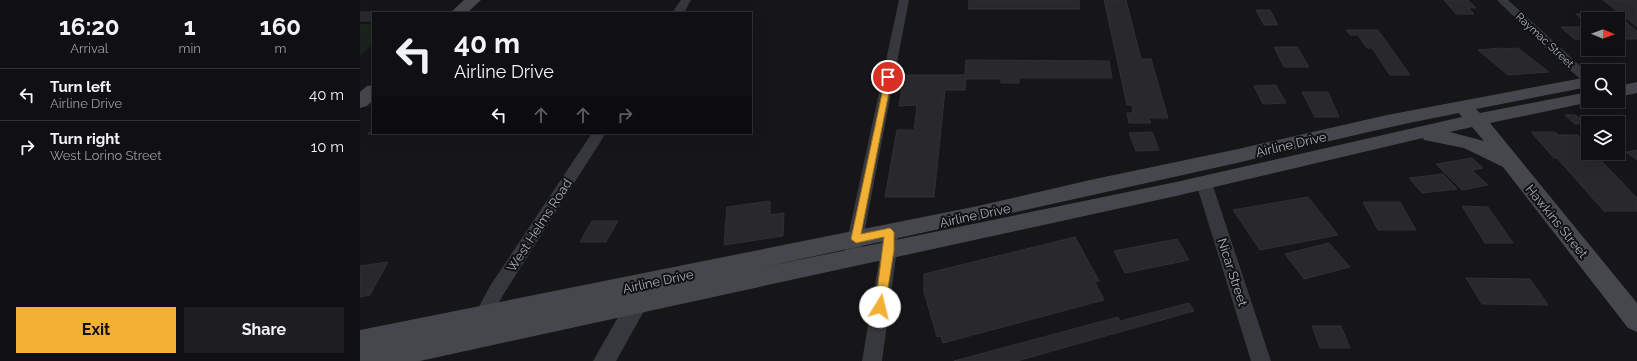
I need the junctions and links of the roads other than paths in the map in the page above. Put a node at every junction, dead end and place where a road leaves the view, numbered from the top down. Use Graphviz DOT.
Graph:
graph roads {
  1 [pos="473,0"];
  2 [pos="686,0"];
  3 [pos="904,0"];
  4 [pos="1502,0"];
  5 [pos="459,12"];
  6 [pos="679,12"];
  7 [pos="1637,73"];
  8 [pos="1581,75"];
  9 [pos="1625,76"];
  10 [pos="1581,83"];
  11 [pos="1637,87"];
  12 [pos="1625,90"];
  13 [pos="372,91"];
  14 [pos="1581,99"];
  15 [pos="360,102"];
  16 [pos="1470,113"];
  17 [pos="598,134"];
  18 [pos="1403,136"];
  19 [pos="1511,163"];
  20 [pos="1204,183"];
  21 [pos="889,241"];
  22 [pos="853,249"];
  23 [pos="637,304"];
  24 [pos="482,318"];
  25 [pos="1637,321"];
  26 [pos="360,341"];
  27 [pos="367,361"];
  28 [pos="604,361"];
  29 [pos="872,361"];
  30 [pos="1261,361"];
  1 -- 5 [label="main road"];
  2 -- 6 [label="street"];
  3 -- 22 [label="street"];
  4 -- 8 [label="street, Raymac Street"];
  7 -- 9 [label="main road"];
  10 -- 16 [label="main road, Airline Drive"];
  11 -- 12 [label="main road"];
  13 -- 15 [label="main road"];
  14 -- 16 [label="main road, Airline Drive"];
  16 -- 18 [label="main road, Airline Drive"];
  16 -- 19 [label="main road, Hawkins Street"];
  16 -- 21 [label="main road, Airline Drive"];
  17 -- 24 [label="street, West Helms Road"];
  18 -- 19 [label="main road"];
  18 -- 20 [label="main road, Airline Drive"];
  19 -- 25 [label="main road, Hawkins Street"];
  20 -- 21 [label="main road, Airline Drive"];
  20 -- 30 [label="street, Nicar Street"];
  21 -- 22 [label="main road, Airline Drive"];
  21 -- 29 [label="street"];
  22 -- 23 [label="main road, Airline Drive"];
  22 -- 24 [label="main road, Airline Drive"];
  23 -- 27 [label="main road, Airline Drive"];
  23 -- 28 [label="street"];
  24 -- 26 [label="main road, Airline Drive"];
}
